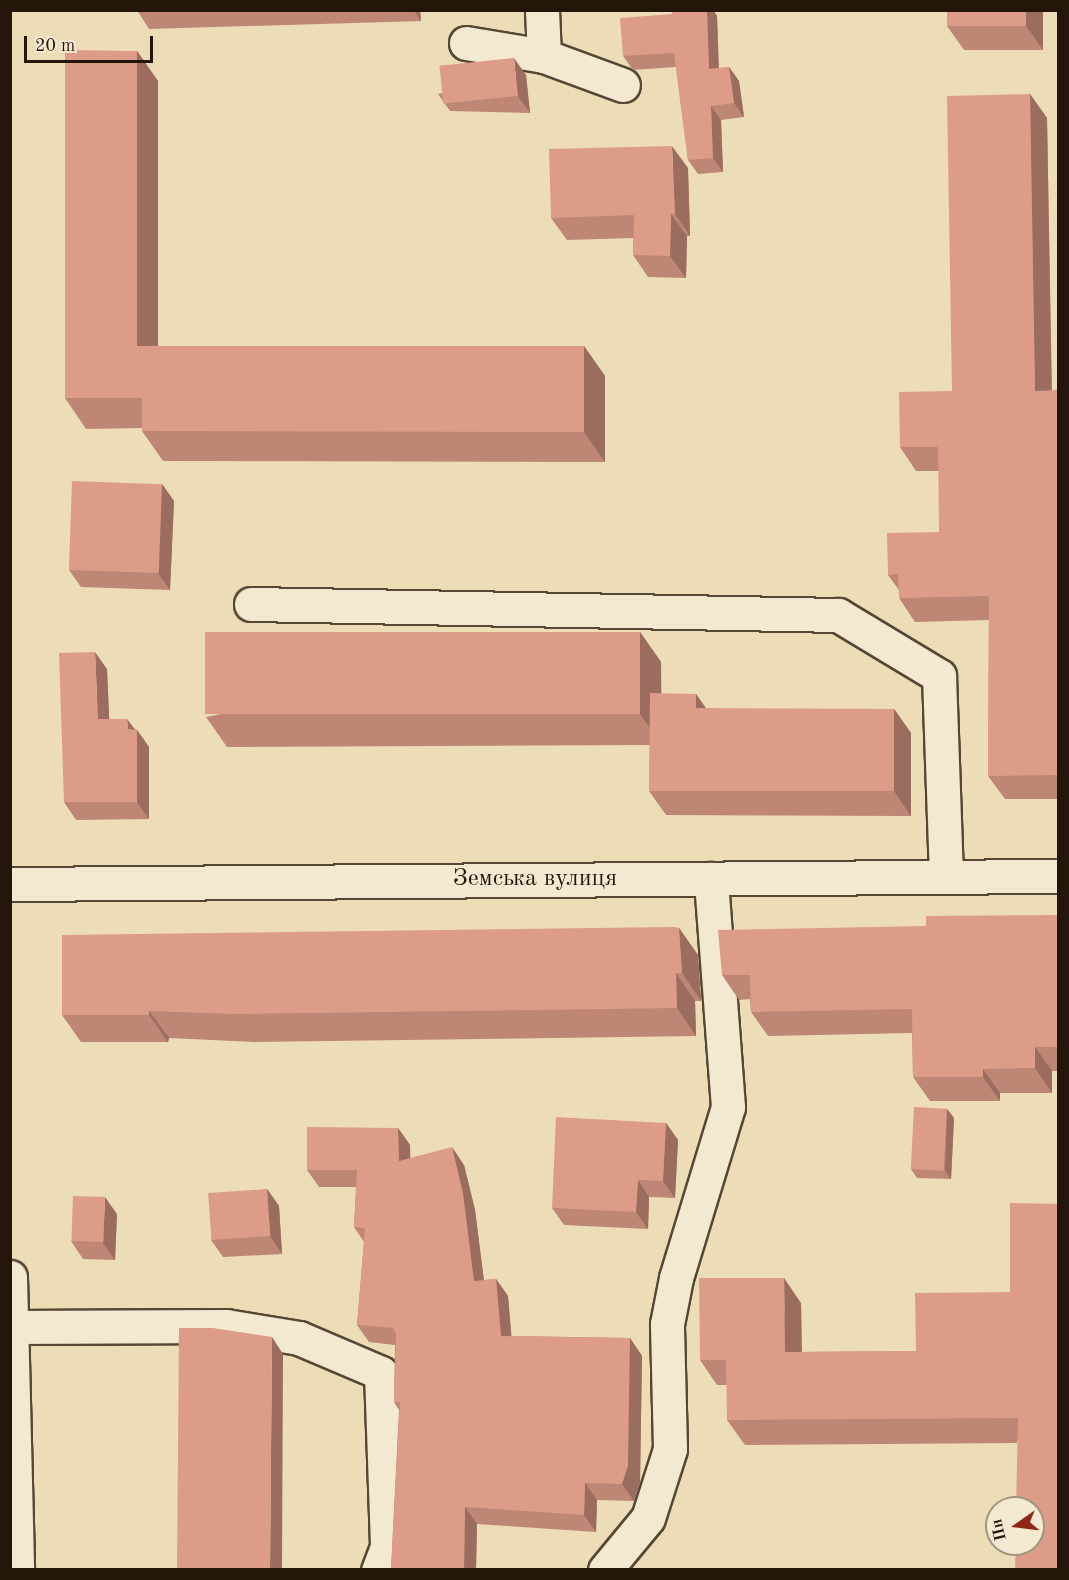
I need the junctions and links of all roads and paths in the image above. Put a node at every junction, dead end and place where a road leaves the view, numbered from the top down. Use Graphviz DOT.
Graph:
graph roads {
  1 [pos="542,10"];
  2 [pos="466,43"];
  3 [pos="544,56"];
  4 [pos="623,85"];
  5 [pos="251,604"];
  6 [pos="1059,876"];
  7 [pos="946,877"];
  8 [pos="711,879"];
  9 [pos="10,884"];
  10 [pos="10,1277"];
  11 [pos="12,1327"];
  12 [pos="15,1558"];
  13 [pos="378,1569"];
  14 [pos="605,1569"];
  1 -- 3 [label="street"];
  2 -- 3 [label="street"];
  3 -- 4 [label="street"];
  5 -- 7 [label="street"];
  6 -- 7 [label="street, Земська вулиця"];
  7 -- 8 [label="street, Земська вулиця"];
  8 -- 9 [label="street, Земська вулиця"];
  8 -- 14 [label="street"];
  10 -- 11 [label="street"];
  11 -- 12 [label="street"];
  11 -- 13 [label="street"];
}
